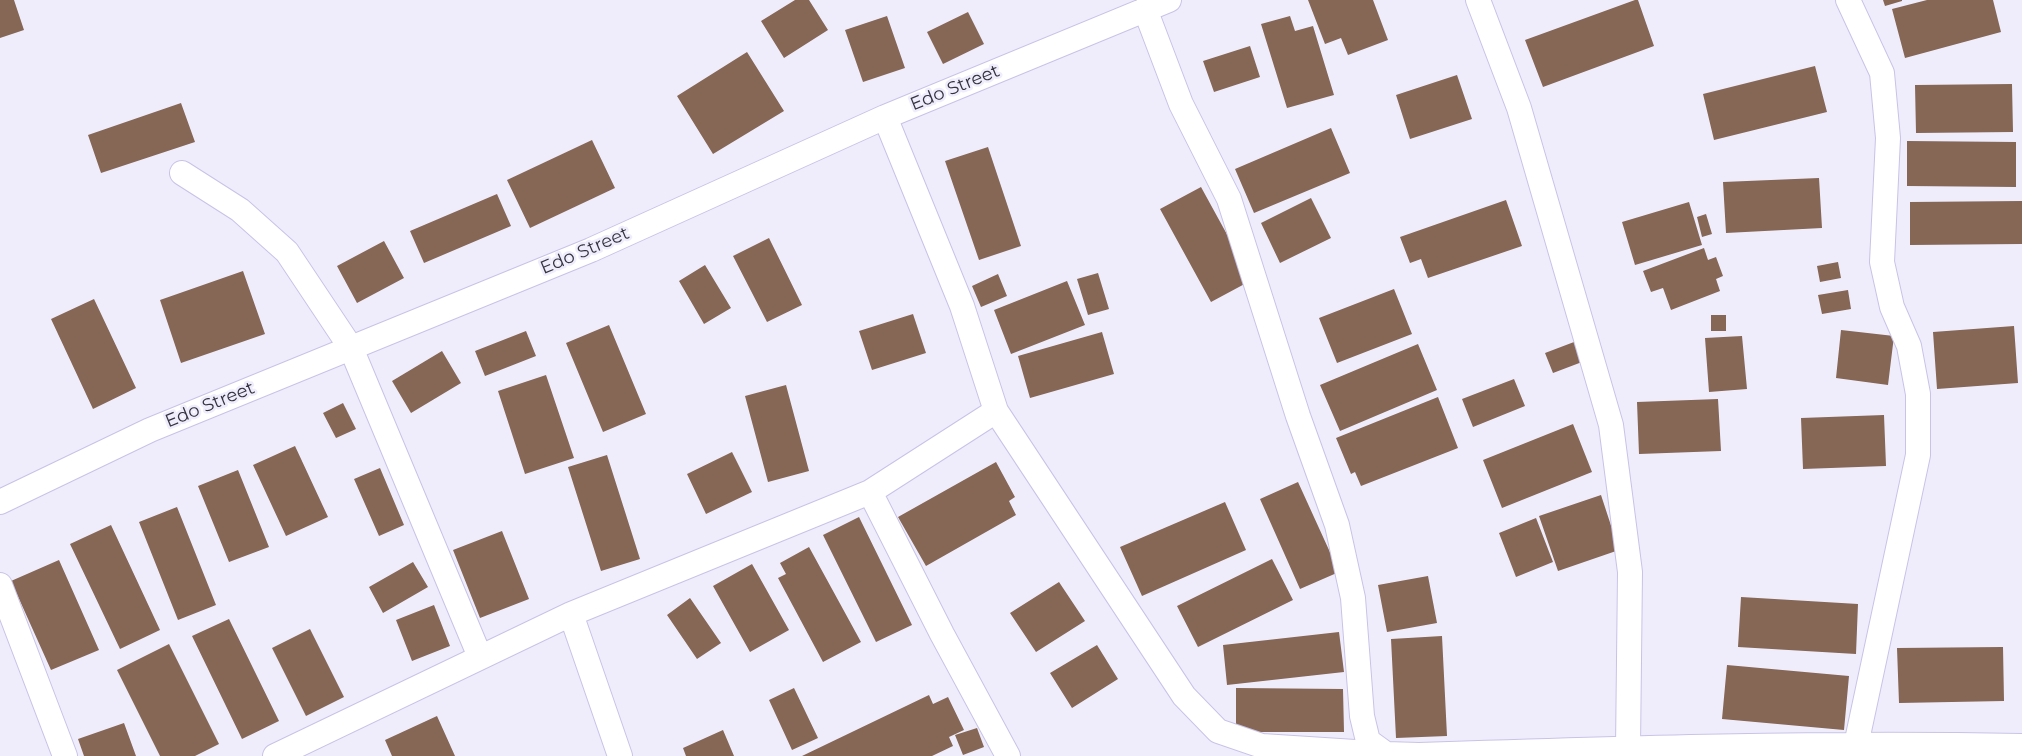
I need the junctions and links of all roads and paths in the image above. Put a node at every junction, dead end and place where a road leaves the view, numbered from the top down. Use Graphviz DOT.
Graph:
graph roads {
  1 [pos="1169,0"];
  2 [pos="1478,0"];
  3 [pos="1848,0"];
  4 [pos="1145,9"];
  5 [pos="885,117"];
  6 [pos="182,173"];
  7 [pos="351,348"];
  8 [pos="996,411"];
  9 [pos="870,492"];
  10 [pos="0,502"];
  11 [pos="0,585"];
  12 [pos="570,614"];
  13 [pos="480,657"];
  14 [pos="1856,745"];
  15 [pos="2022,746"];
  16 [pos="1628,748"];
  17 [pos="1386,754"];
  18 [pos="281,755"];
  19 [pos="65,756"];
  20 [pos="620,756"];
  21 [pos="1008,756"];
  1 -- 4 [label="street, Edo Street"];
  2 -- 16 [label="street"];
  3 -- 14 [label="street"];
  4 -- 5 [label="street, Edo Street"];
  4 -- 17 [label="street"];
  5 -- 7 [label="street, Edo Street"];
  5 -- 8 [label="street"];
  6 -- 7 [label="street"];
  7 -- 10 [label="street, Edo Street"];
  7 -- 13 [label="street"];
  8 -- 9 [label="street"];
  8 -- 17 [label="street"];
  9 -- 12 [label="street"];
  9 -- 21 [label="street"];
  11 -- 19 [label="street"];
  12 -- 13 [label="street"];
  12 -- 20 [label="street"];
  13 -- 18 [label="street"];
  14 -- 15 [label="street"];
  14 -- 16 [label="street"];
  16 -- 17 [label="street"];
}
